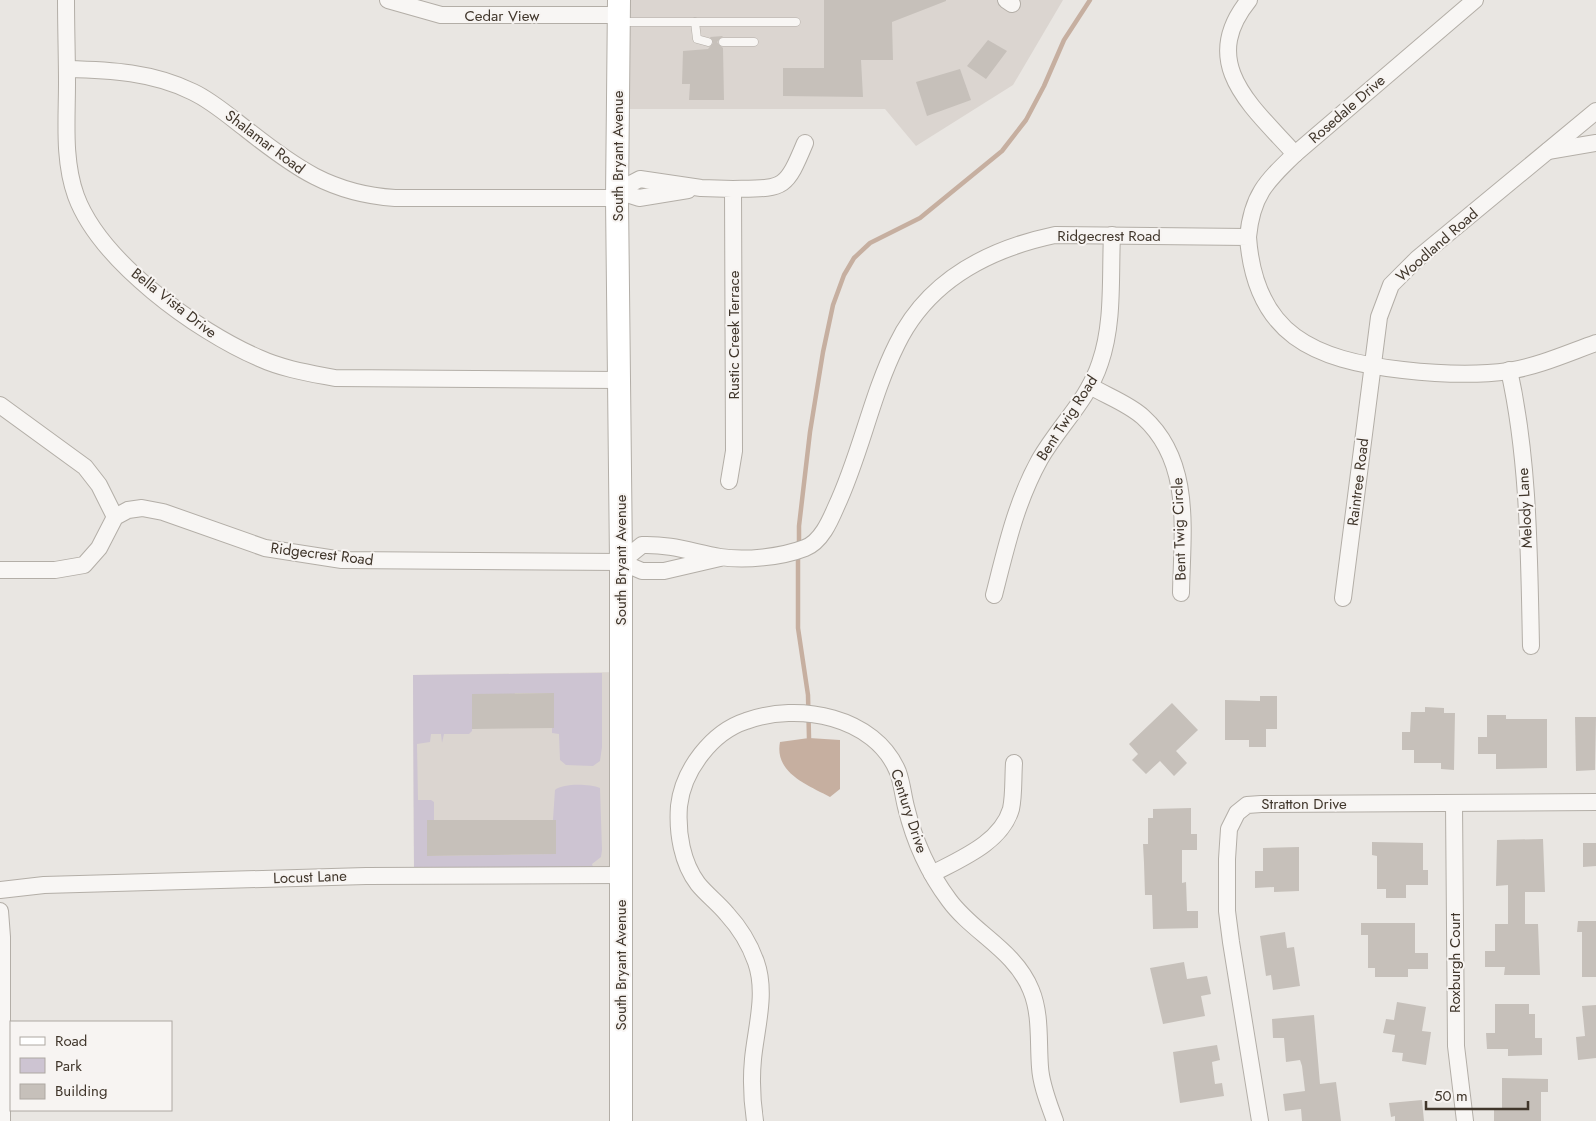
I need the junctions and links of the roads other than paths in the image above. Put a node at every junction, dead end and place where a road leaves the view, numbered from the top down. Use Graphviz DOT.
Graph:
graph roads {
  1 [pos="66,0"];
  2 [pos="388,0"];
  3 [pos="1249,0"];
  4 [pos="1475,0"];
  5 [pos="619,12"];
  6 [pos="695,22"];
  7 [pos="796,22"];
  8 [pos="708,42"];
  9 [pos="723,42"];
  10 [pos="754,42"];
  11 [pos="67,69"];
  12 [pos="1596,111"];
  13 [pos="805,143"];
  14 [pos="1596,143"];
  15 [pos="1548,151"];
  16 [pos="1295,154"];
  17 [pos="733,189"];
  18 [pos="617,194"];
  19 [pos="1112,235"];
  20 [pos="1248,237"];
  21 [pos="1596,343"];
  22 [pos="1373,367"];
  23 [pos="1509,370"];
  24 [pos="619,380"];
  25 [pos="1090,386"];
  26 [pos="0,405"];
  27 [pos="729,481"];
  28 [pos="114,517"];
  29 [pos="722,557"];
  30 [pos="621,562"];
  31 [pos="0,570"];
  32 [pos="1181,593"];
  33 [pos="994,595"];
  34 [pos="1343,598"];
  35 [pos="1530,646"];
  36 [pos="1014,763"];
  37 [pos="1596,802"];
  38 [pos="1454,804"];
  39 [pos="621,874"];
  40 [pos="932,874"];
  41 [pos="0,890"];
  42 [pos="0,911"];
  43 [pos="2,1121"];
  44 [pos="621,1121"];
  45 [pos="755,1121"];
  46 [pos="1055,1121"];
  47 [pos="1260,1121"];
  48 [pos="1465,1121"];
  1 -- 11 [label="street, Bella Vista Drive"];
  2 -- 5 [label="street, Cedar View"];
  3 -- 16 [label="street"];
  4 -- 16 [label="street, Rosedale Drive"];
  5 -- 6 [label="lane"];
  5 -- 18 [label="street, South Bryant Avenue"];
  6 -- 7 [label="lane"];
  6 -- 8 [label="lane"];
  9 -- 10 [label="lane"];
  11 -- 18 [label="street, Shalamar Road"];
  11 -- 24 [label="street, Bella Vista Drive"];
  12 -- 15 [label="street, Woodland Road"];
  13 -- 17 [label="street"];
  14 -- 15 [label="street"];
  15 -- 22 [label="street, Woodland Road"];
  16 -- 20 [label="street, Rosedale Drive"];
  17 -- 18 [label="street"];
  17 -- 27 [label="street, Rustic Creek Terrace"];
  18 -- 24 [label="street, South Bryant Avenue"];
  19 -- 20 [label="street, Ridgecrest Road"];
  19 -- 25 [label="street, Bent Twig Road"];
  19 -- 29 [label="street, Ridgecrest Road"];
  20 -- 22 [label="street"];
  21 -- 23 [label="street"];
  22 -- 23 [label="street"];
  22 -- 34 [label="street, Raintree Road"];
  23 -- 35 [label="street, Melody Lane"];
  24 -- 30 [label="street, South Bryant Avenue"];
  25 -- 32 [label="street, Bent Twig Circle"];
  25 -- 33 [label="street, Bent Twig Road"];
  26 -- 28 [label="street"];
  28 -- 30 [label="street, Ridgecrest Road"];
  28 -- 31 [label="street"];
  29 -- 30 [label="street, Ridgecrest Road"];
  29 -- 30 [label="street, Ridgecrest Road"];
  30 -- 39 [label="street, South Bryant Avenue"];
  36 -- 40 [label="street"];
  37 -- 38 [label="street, Stratton Drive"];
  38 -- 47 [label="street, Stratton Drive"];
  38 -- 48 [label="street, Roxburgh Court"];
  39 -- 41 [label="street, Locust Lane"];
  39 -- 44 [label="street, South Bryant Avenue"];
  40 -- 45 [label="street, Century Drive"];
  40 -- 46 [label="street, Century Drive"];
  42 -- 43 [label="street"];
}
